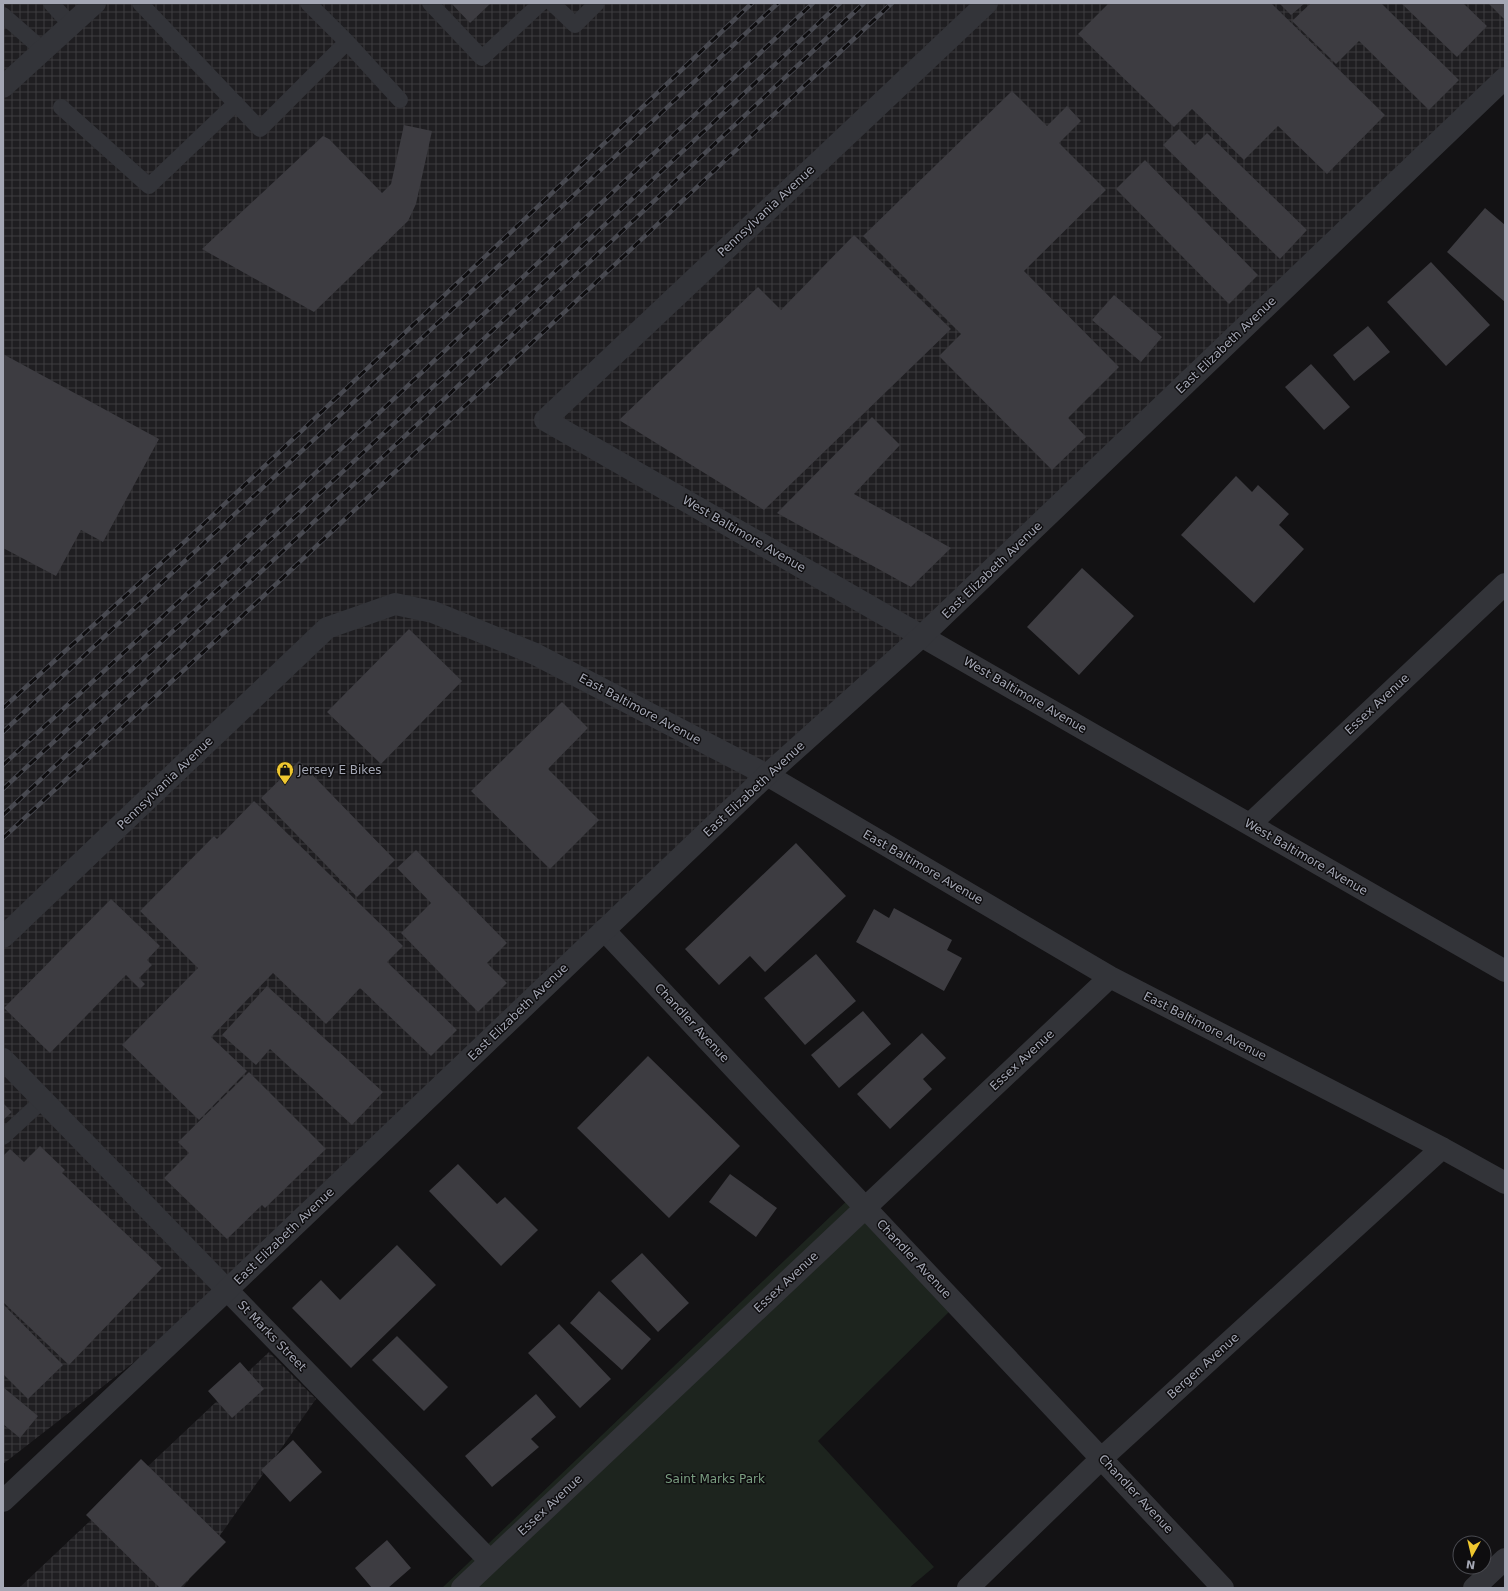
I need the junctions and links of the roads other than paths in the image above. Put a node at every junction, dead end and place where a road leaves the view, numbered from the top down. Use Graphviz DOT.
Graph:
graph roads {
  1 [pos="51,3"];
  2 [pos="95,3"];
  3 [pos="140,3"];
  4 [pos="308,3"];
  5 [pos="430,3"];
  6 [pos="541,3"];
  7 [pos="552,3"];
  8 [pos="597,3"];
  9 [pos="987,3"];
  10 [pos="3,16"];
  11 [pos="71,25"];
  12 [pos="347,42"];
  13 [pos="43,50"];
  14 [pos="1505,78"];
  15 [pos="3,87"];
  16 [pos="400,100"];
  17 [pos="236,103"];
  18 [pos="61,108"];
  19 [pos="545,420"];
  20 [pos="1505,584"];
  21 [pos="327,628"];
  22 [pos="922,636"];
  23 [pos="767,775"];
  24 [pos="1250,824"];
  25 [pos="604,930"];
  26 [pos="3,937"];
  27 [pos="1505,971"];
  28 [pos="1110,977"];
  29 [pos="3,1059"];
  30 [pos="44,1100"];
  31 [pos="3,1137"];
  32 [pos="1442,1148"];
  33 [pos="1505,1183"];
  34 [pos="865,1207"];
  35 [pos="227,1290"];
  36 [pos="1102,1458"];
  37 [pos="3,1501"];
  38 [pos="1505,1559"];
  39 [pos="490,1561"];
  40 [pos="462,1588"];
  41 [pos="968,1588"];
  42 [pos="1223,1588"];
  43 [pos="1474,1588"];
  1 -- 11 [label="lane"];
  2 -- 11 [label="street"];
  3 -- 17 [label="lane"];
  4 -- 12 [label="lane"];
  5 -- 6 [label="lane"];
  7 -- 8 [label="lane"];
  9 -- 19 [label="street, Pennsylvania Avenue"];
  10 -- 13 [label="lane"];
  11 -- 13 [label="street"];
  12 -- 16 [label="lane"];
  12 -- 17 [label="lane"];
  13 -- 15 [label="street"];
  14 -- 22 [label="street, East Elizabeth Avenue"];
  17 -- 18 [label="lane"];
  19 -- 22 [label="street, West Baltimore Avenue"];
  20 -- 24 [label="street, Essex Avenue"];
  21 -- 23 [label="street, East Baltimore Avenue"];
  21 -- 26 [label="street, Pennsylvania Avenue"];
  22 -- 23 [label="street, East Elizabeth Avenue"];
  22 -- 24 [label="street, West Baltimore Avenue"];
  23 -- 25 [label="street, East Elizabeth Avenue"];
  23 -- 28 [label="street, East Baltimore Avenue"];
  24 -- 27 [label="street, West Baltimore Avenue"];
  25 -- 34 [label="street, Chandler Avenue"];
  25 -- 35 [label="street, East Elizabeth Avenue"];
  28 -- 32 [label="street, East Baltimore Avenue"];
  28 -- 34 [label="street, Essex Avenue"];
  29 -- 30 [label="street, St Marks Street"];
  30 -- 31 [label="lane"];
  30 -- 35 [label="street, St Marks Street"];
  32 -- 33 [label="street, East Baltimore Avenue"];
  32 -- 36 [label="street, Bergen Avenue"];
  34 -- 36 [label="street, Chandler Avenue"];
  34 -- 39 [label="street, Essex Avenue"];
  35 -- 37 [label="street, East Elizabeth Avenue"];
  35 -- 39 [label="street, St Marks Street"];
  36 -- 41 [label="street, Bergen Avenue"];
  36 -- 42 [label="street, Chandler Avenue"];
  38 -- 43 [label="street"];
  39 -- 40 [label="street, Essex Avenue"];
}
